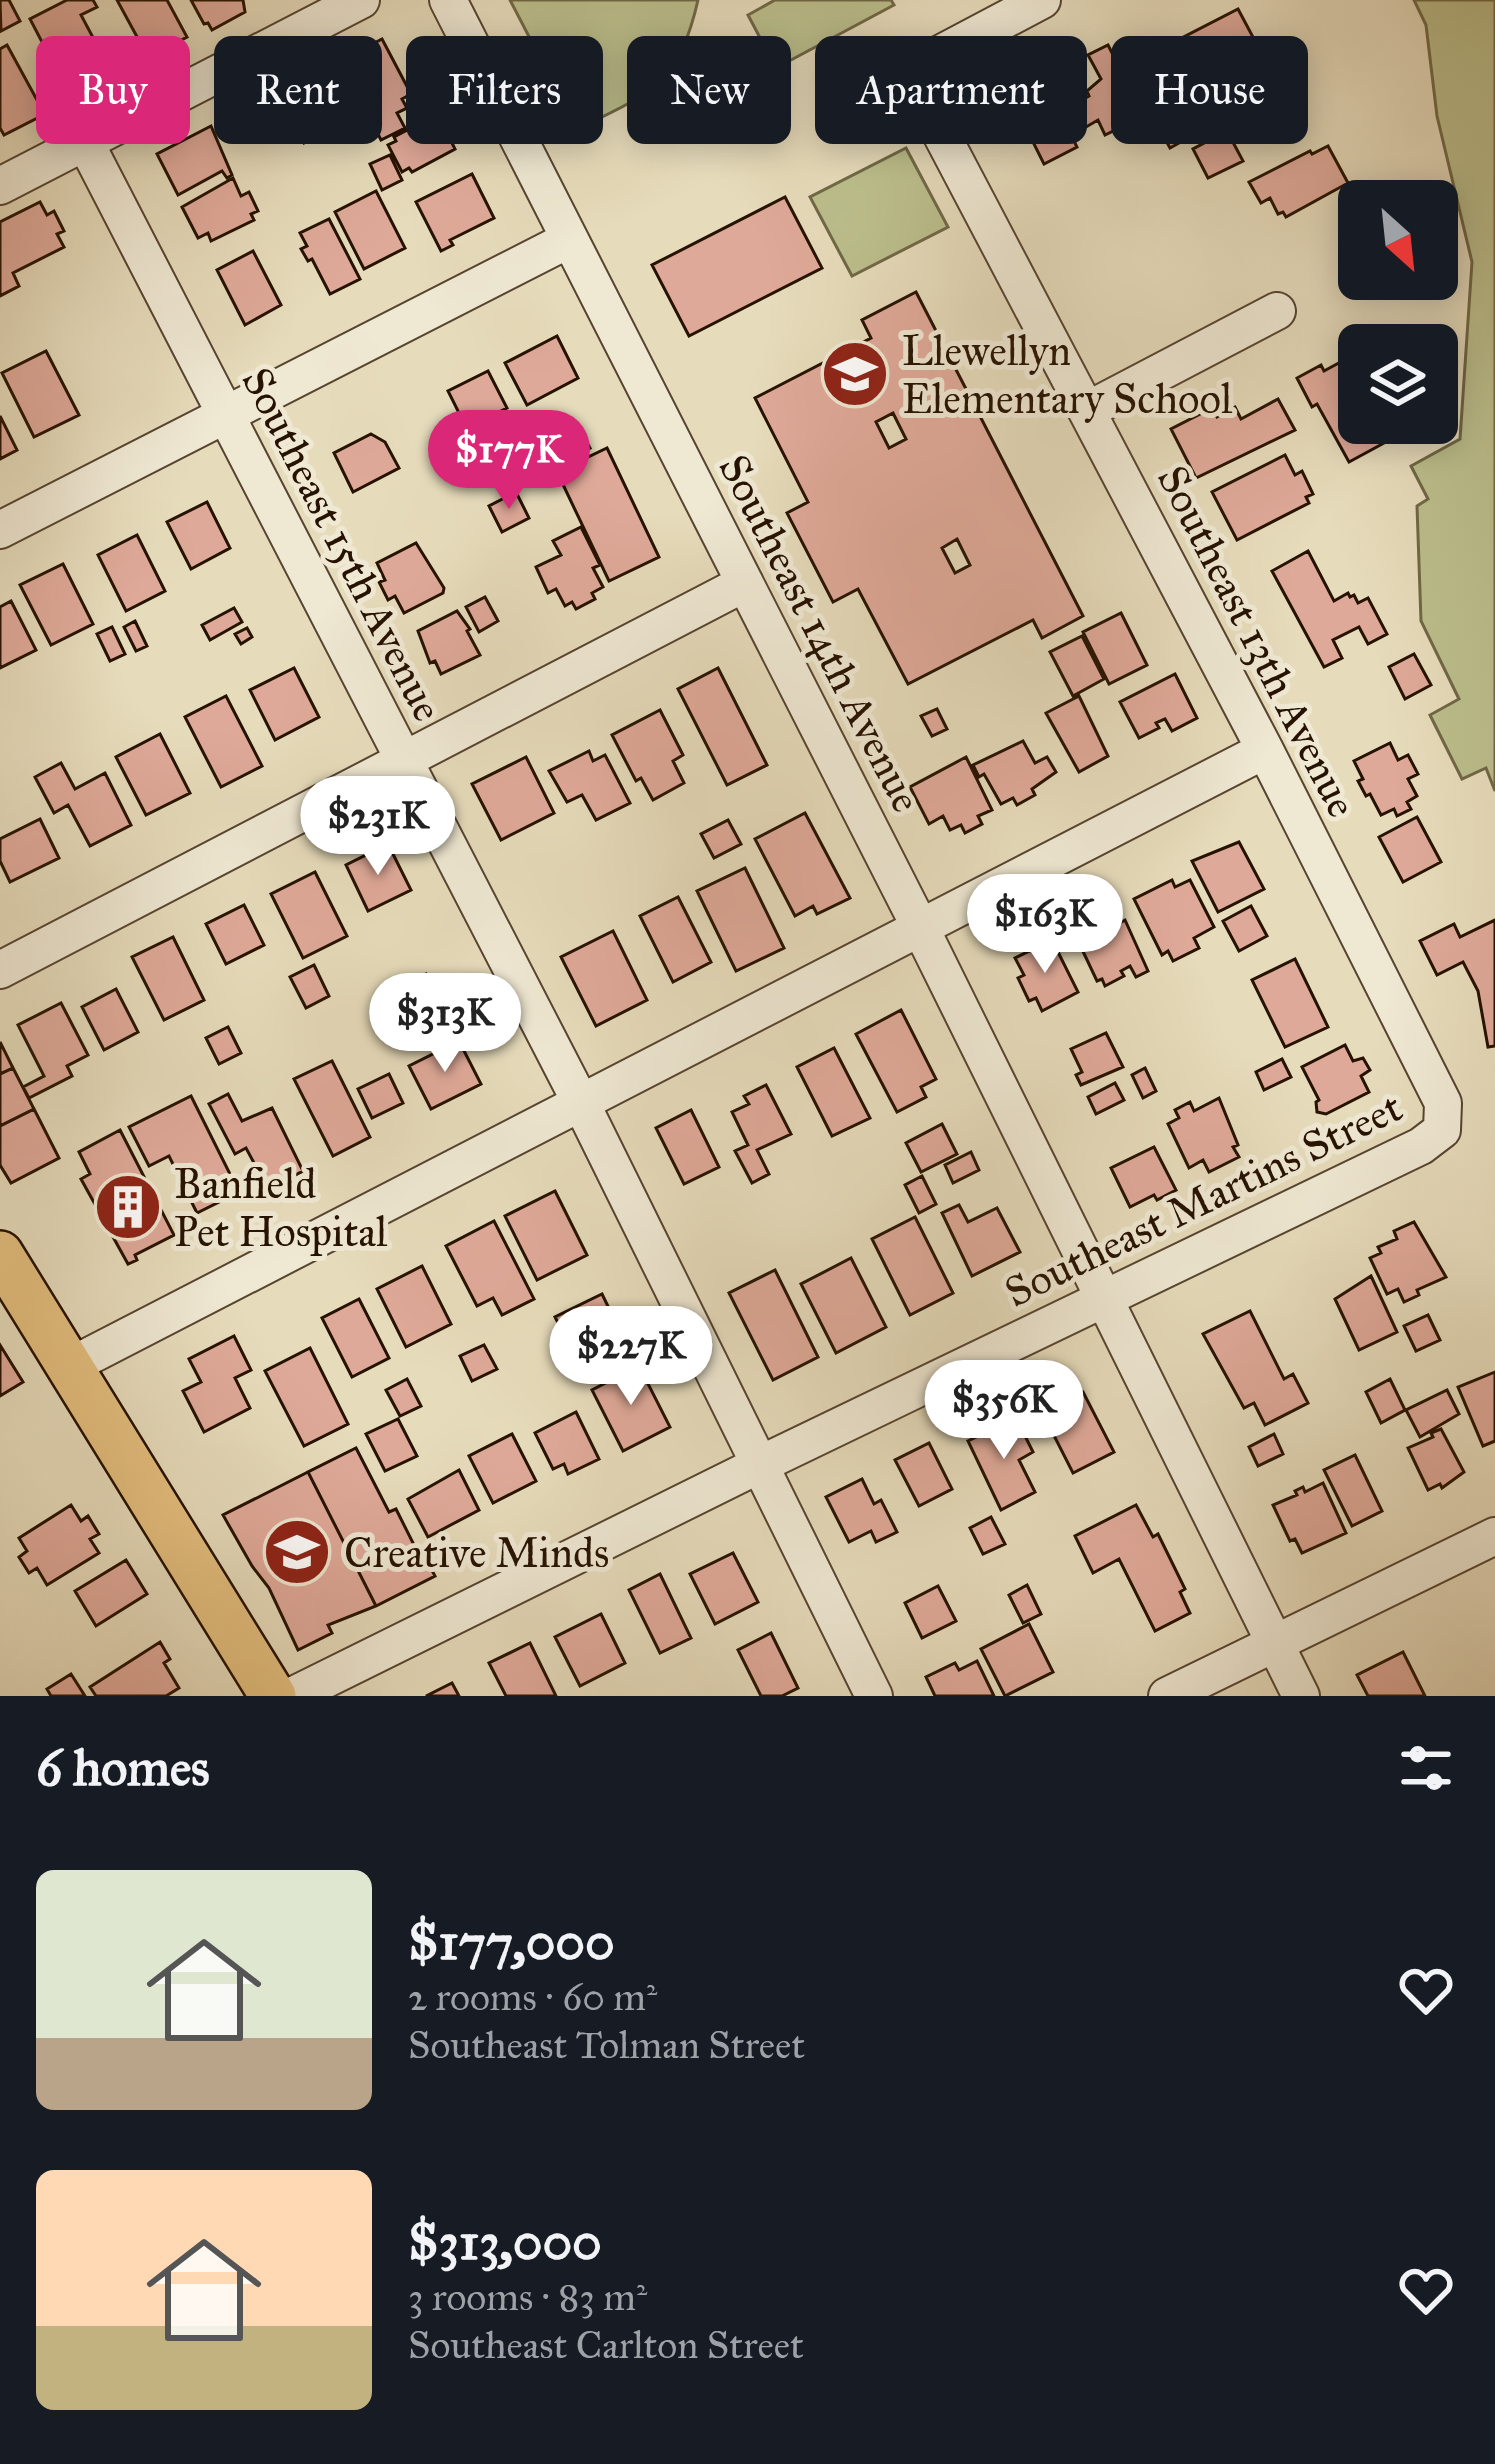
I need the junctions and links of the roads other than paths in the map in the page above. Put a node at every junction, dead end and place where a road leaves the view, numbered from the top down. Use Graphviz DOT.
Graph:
graph roads {
  1 [pos="361,0"];
  2 [pos="448,0"];
  3 [pos="1042,0"];
  4 [pos="190,88"];
  5 [pos="81,144"];
  6 [pos="86,144"];
  7 [pos="0,186"];
  8 [pos="568,240"];
  9 [pos="1277,310"];
  10 [pos="1088,410"];
  11 [pos="226,416"];
  12 [pos="0,530"];
  13 [pos="746,583"];
  14 [pos="1265,750"];
  15 [pos="405,761"];
  16 [pos="921,929"];
  17 [pos="0,970"];
  18 [pos="582,1105"];
  19 [pos="1442,1130"];
  20 [pos="0,1254"];
  21 [pos="1105,1298"];
  22 [pos="70,1366"];
  23 [pos="761,1464"];
  24 [pos="1495,1536"];
  25 [pos="1275,1643"];
  26 [pos="274,1696"];
  27 [pos="292,1696"];
  28 [pos="874,1696"];
  29 [pos="1167,1696"];
  30 [pos="1301,1696"];
  1 -- 4 [label="street"];
  2 -- 8 [label="street, Southeast 14th Avenue"];
  3 -- 10 [label="street, Southeast 13th Avenue"];
  5 -- 7 [label="street"];
  6 -- 11 [label="street, Southeast 15th Avenue"];
  8 -- 11 [label="street"];
  8 -- 13 [label="street, Southeast 14th Avenue"];
  9 -- 10 [label="street"];
  10 -- 14 [label="street, Southeast 13th Avenue"];
  11 -- 12 [label="street"];
  11 -- 15 [label="street, Southeast 15th Avenue"];
  13 -- 15 [label="street"];
  13 -- 16 [label="street, Southeast 14th Avenue"];
  14 -- 16 [label="street"];
  14 -- 19 [label="street, Southeast 13th Avenue"];
  15 -- 17 [label="street"];
  15 -- 18 [label="street, Southeast 15th Avenue"];
  16 -- 18 [label="street"];
  16 -- 21 [label="street, Southeast 14th Avenue"];
  18 -- 22 [label="street"];
  18 -- 23 [label="street, Southeast 15th Avenue"];
  19 -- 21 [label="street, Southeast Martins Street"];
  20 -- 22 [label="main road"];
  21 -- 23 [label="street, Southeast Martins Street"];
  21 -- 25 [label="street, Southeast 14th Avenue"];
  22 -- 26 [label="main road"];
  23 -- 27 [label="street, Southeast Martins Street"];
  23 -- 28 [label="street, Southeast 15th Avenue"];
  24 -- 25 [label="street"];
  25 -- 29 [label="street"];
  25 -- 30 [label="street, Southeast 14th Avenue"];
}
